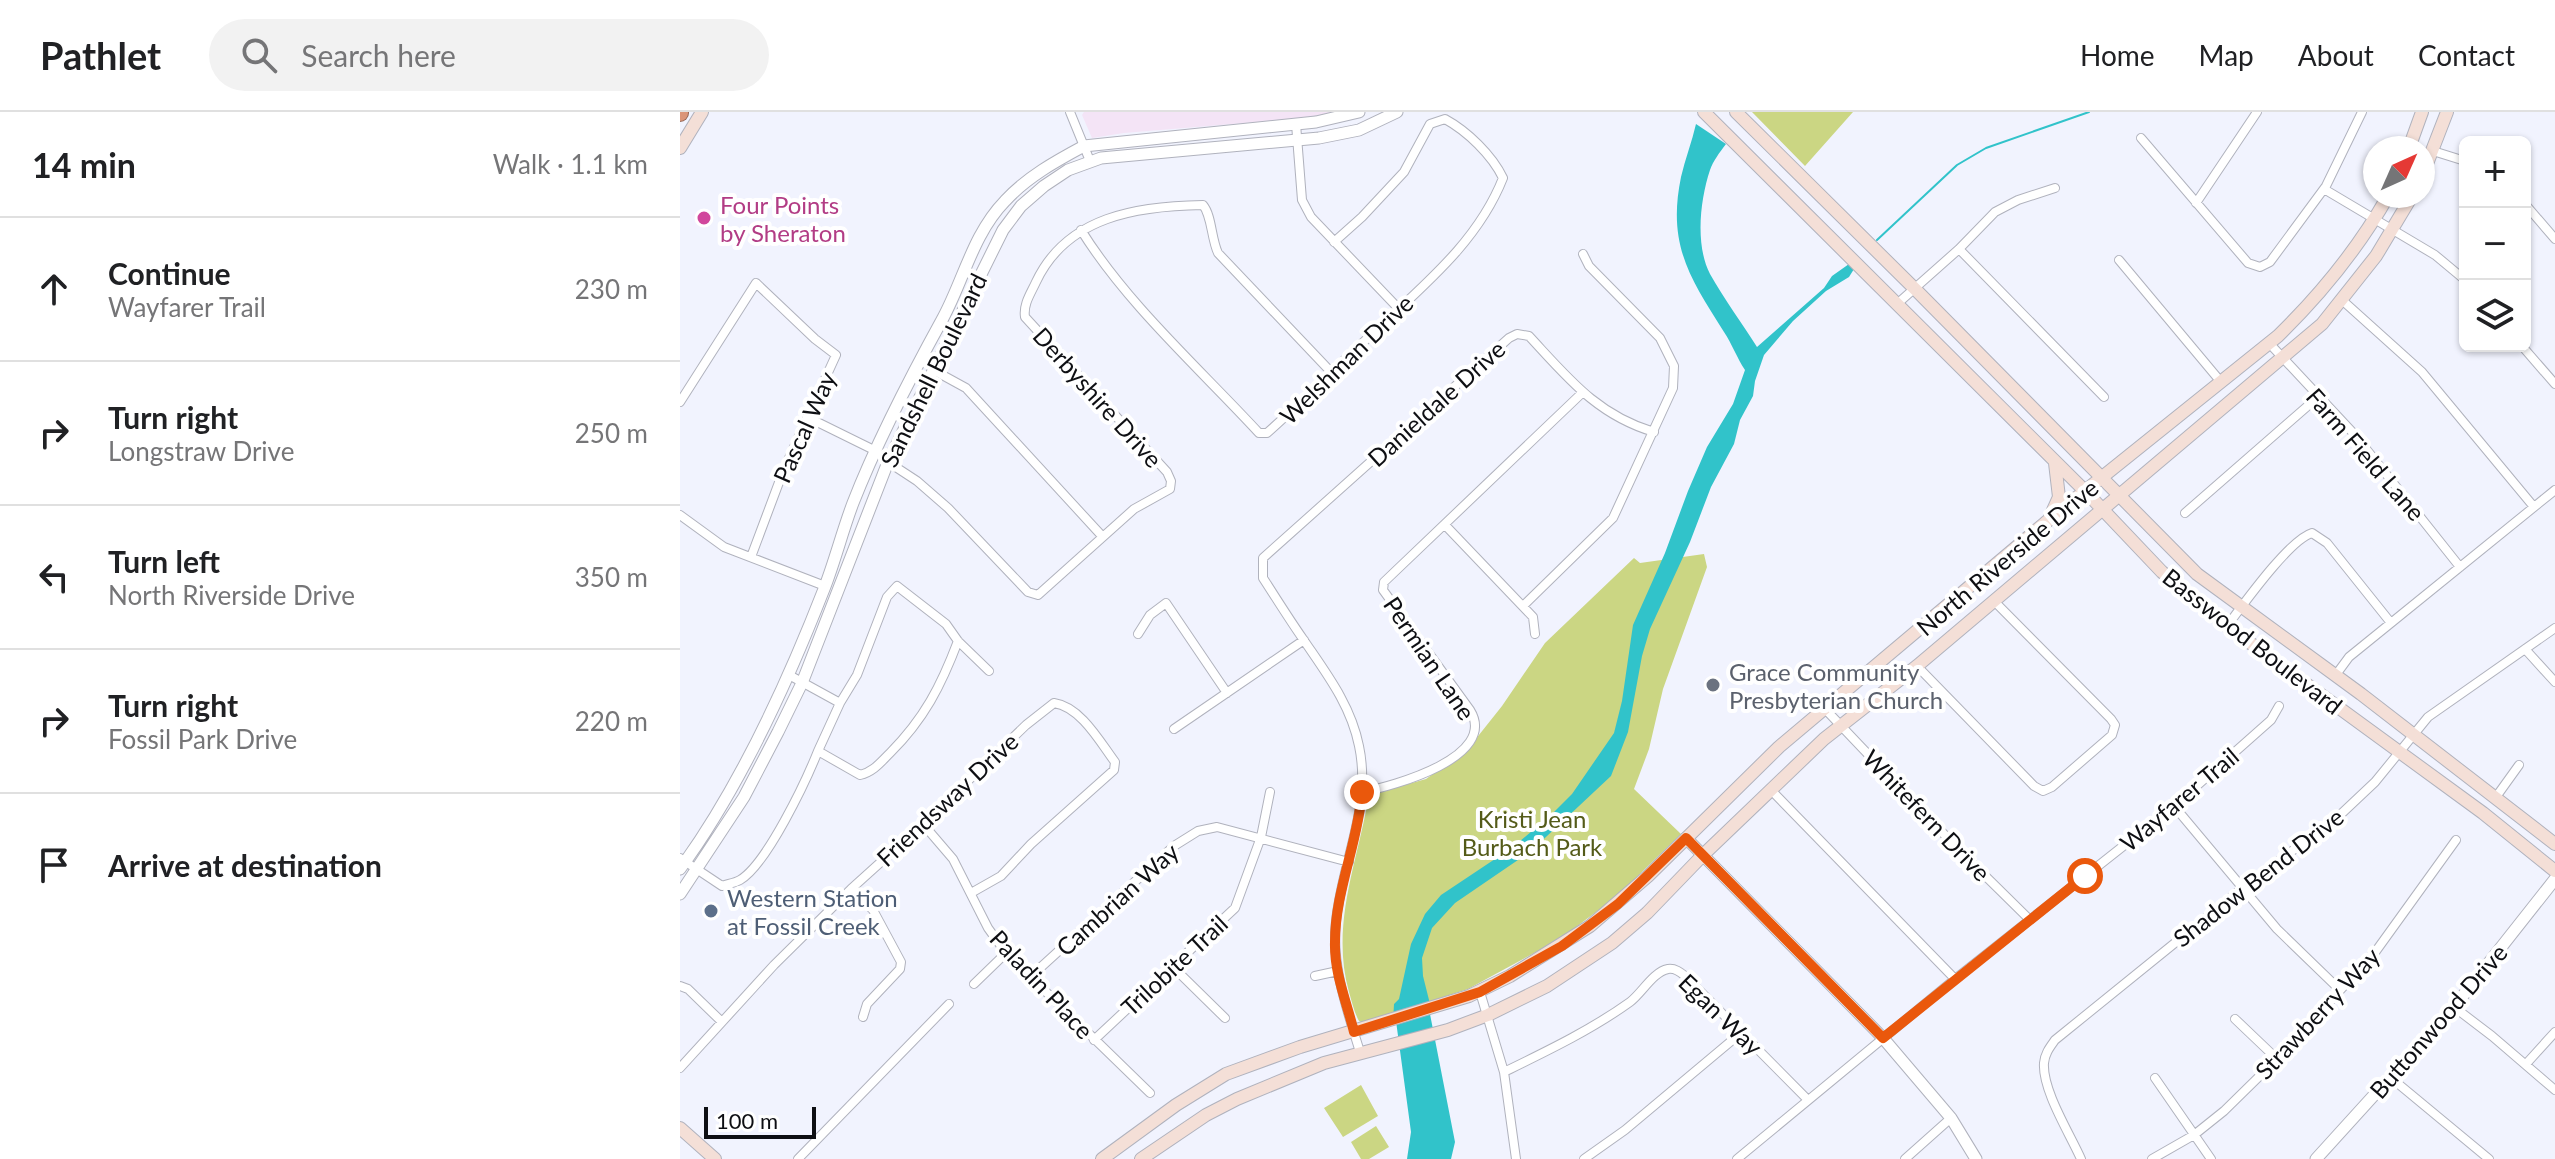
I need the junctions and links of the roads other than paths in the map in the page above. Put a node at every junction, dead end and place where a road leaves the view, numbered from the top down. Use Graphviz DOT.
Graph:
graph roads {
  1 [pos="702,112"];
  2 [pos="1070,112"];
  3 [pos="1359,112"];
  4 [pos="1397,112"];
  5 [pos="1704,112"];
  6 [pos="1736,112"];
  7 [pos="2257,112"];
  8 [pos="2362,112"];
  9 [pos="2422,112"];
  10 [pos="2447,112"];
  11 [pos="1296,124"];
  12 [pos="2413,136"];
  13 [pos="2141,138"];
  14 [pos="1297,141"];
  15 [pos="2435,145"];
  16 [pos="1084,146"];
  17 [pos="680,148"];
  18 [pos="2435,152"];
  19 [pos="2459,159"];
  20 [pos="1090,161"];
  21 [pos="1796,173"];
  22 [pos="1781,188"];
  23 [pos="2055,188"];
  24 [pos="2324,189"];
  25 [pos="2196,203"];
  26 [pos="2381,208"];
  27 [pos="2405,208"];
  28 [pos="2528,208"];
  29 [pos="2375,218"];
  30 [pos="2394,229"];
  31 [pos="1081,230"];
  32 [pos="2555,239"];
  33 [pos="1334,242"];
  34 [pos="1959,249"];
  35 [pos="1583,254"];
  36 [pos="2119,260"];
  37 [pos="2459,275"];
  38 [pos="1916,290"];
  39 [pos="2342,300"];
  40 [pos="1897,304"];
  41 [pos="1399,309"];
  42 [pos="2269,343"];
  43 [pos="2527,352"];
  44 [pos="2283,359"];
  45 [pos="935,371"];
  46 [pos="1331,372"];
  47 [pos="2221,382"];
  48 [pos="2555,384"];
  49 [pos="1582,393"];
  50 [pos="2104,397"];
  51 [pos="2318,397"];
  52 [pos="680,402"];
  53 [pos="807,417"];
  54 [pos="1654,432"];
  55 [pos="876,451"];
  56 [pos="888,462"];
  57 [pos="2055,463"];
  58 [pos="2102,479"];
  59 [pos="2555,490"];
  60 [pos="2086,492"];
  61 [pos="2119,496"];
  62 [pos="2534,507"];
  63 [pos="2103,509"];
  64 [pos="2185,513"];
  65 [pos="680,515"];
  66 [pos="2045,523"];
  67 [pos="1445,525"];
  68 [pos="1102,536"];
  69 [pos="751,557"];
  70 [pos="2460,567"];
  71 [pos="825,586"];
  72 [pos="1994,601"];
  73 [pos="1523,606"];
  74 [pos="2241,607"];
  75 [pos="2391,623"];
  76 [pos="2227,626"];
  77 [pos="2555,628"];
  78 [pos="1138,634"];
  79 [pos="1535,634"];
  80 [pos="1304,640"];
  81 [pos="958,641"];
  82 [pos="2525,649"];
  83 [pos="1917,666"];
  84 [pos="989,671"];
  85 [pos="789,675"];
  86 [pos="2335,676"];
  87 [pos="2555,682"];
  88 [pos="802,683"];
  89 [pos="1227,693"];
  90 [pos="840,703"];
  91 [pos="2279,706"];
  92 [pos="1826,710"];
  93 [pos="1841,726"];
  94 [pos="1174,729"];
  95 [pos="2414,735"];
  96 [pos="818,751"];
  97 [pos="2400,753"];
  98 [pos="2519,765"];
  99 [pos="1770,789"];
  100 [pos="1270,792"];
  101 [pos="1362,792"];
  102 [pos="2496,797"];
  103 [pos="2174,806"];
  104 [pos="923,824"];
  105 [pos="1261,837"];
  106 [pos="1686,838"];
  107 [pos="2456,840"];
  108 [pos="2555,844"];
  109 [pos="1703,855"];
  110 [pos="1349,862"];
  111 [pos="685,865"];
  112 [pos="2555,871"];
  113 [pos="2555,879"];
  114 [pos="2244,887"];
  115 [pos="851,889"];
  116 [pos="971,893"];
  117 [pos="680,894"];
  118 [pos="2029,919"];
  119 [pos="1006,953"];
  120 [pos="1173,967"];
  121 [pos="1338,971"];
  122 [pos="1315,976"];
  123 [pos="1029,978"];
  124 [pos="1955,979"];
  125 [pos="974,984"];
  126 [pos="680,986"];
  127 [pos="2340,990"];
  128 [pos="1480,992"];
  129 [pos="949,1004"];
  130 [pos="2454,1007"];
  131 [pos="1488,1015"];
  132 [pos="863,1017"];
  133 [pos="1225,1018"];
  134 [pos="2235,1019"];
  135 [pos="722,1022"];
  136 [pos="1354,1032"];
  137 [pos="1742,1032"];
  138 [pos="2555,1032"];
  139 [pos="1883,1038"];
  140 [pos="1094,1040"];
  141 [pos="1360,1052"];
  142 [pos="2277,1059"];
  143 [pos="2526,1064"];
  144 [pos="680,1068"];
  145 [pos="1504,1072"];
  146 [pos="2390,1077"];
  147 [pos="2155,1078"];
  148 [pos="2555,1090"];
  149 [pos="1150,1093"];
  150 [pos="1808,1100"];
  151 [pos="1951,1118"];
  152 [pos="680,1128"];
  153 [pos="2194,1135"];
  154 [pos="2320,1158"];
  155 [pos="715,1159"];
  156 [pos="798,1159"];
  157 [pos="1102,1159"];
  158 [pos="1141,1159"];
  159 [pos="1516,1159"];
  160 [pos="1584,1159"];
  161 [pos="1737,1159"];
  162 [pos="1905,1159"];
  163 [pos="1976,1159"];
  164 [pos="2081,1159"];
  165 [pos="2152,1159"];
  166 [pos="2211,1159"];
  167 [pos="2489,1159"];
  1 -- 17 [label="main road"];
  2 -- 16 [label="street"];
  3 -- 11 [label="street, Sandshell Boulevard"];
  4 -- 14 [label="street, Sandshell Boulevard"];
  5 -- 22 [label="main road, Basswood Boulevard"];
  6 -- 21 [label="main road, Basswood Boulevard"];
  7 -- 25 [label="street"];
  8 -- 24 [label="street"];
  9 -- 12 [label="main road"];
  10 -- 15 [label="main road"];
  11 -- 14 [label="street"];
  11 -- 16 [label="street, Sandshell Boulevard"];
  13 -- 25 [label="street"];
  14 -- 20 [label="street, Sandshell Boulevard"];
  14 -- 33 [label="street"];
  16 -- 20 [label="street"];
  16 -- 55 [label="street, Sandshell Boulevard"];
  18 -- 19 [label="street"];
  20 -- 45 [label="street, Sandshell Boulevard"];
  21 -- 22 [label="street"];
  21 -- 38 [label="main road, Basswood Boulevard"];
  22 -- 40 [label="main road, Basswood Boulevard"];
  23 -- 34 [label="street"];
  24 -- 25 [label="street"];
  24 -- 29 [label="street"];
  26 -- 29 [label="main road, North Riverside Drive"];
  27 -- 30 [label="main road, North Riverside Drive"];
  28 -- 32 [label="street"];
  29 -- 30 [label="street"];
  29 -- 42 [label="main road, North Riverside Drive"];
  30 -- 37 [label="street"];
  30 -- 39 [label="main road, North Riverside Drive"];
  31 -- 46 [label="street, Derbyshire Drive"];
  31 -- 46 [label="street, Welshman Drive"];
  31 -- 68 [label="street, Derbyshire Drive"];
  33 -- 41 [label="street"];
  33 -- 41 [label="street, Welshman Drive"];
  34 -- 38 [label="street"];
  34 -- 50 [label="street"];
  35 -- 54 [label="street"];
  36 -- 47 [label="street"];
  38 -- 40 [label="street"];
  38 -- 58 [label="main road, Basswood Boulevard"];
  39 -- 44 [label="main road, North Riverside Drive"];
  39 -- 62 [label="street"];
  40 -- 57 [label="main road, Basswood Boulevard"];
  41 -- 46 [label="street, Welshman Drive"];
  42 -- 44 [label="street, Farm Field Lane"];
  42 -- 47 [label="main road, North Riverside Drive"];
  43 -- 48 [label="street"];
  44 -- 51 [label="street, Farm Field Lane"];
  44 -- 61 [label="main road, North Riverside Drive"];
  45 -- 56 [label="street, Sandshell Boulevard"];
  45 -- 68 [label="street"];
  47 -- 58 [label="main road, North Riverside Drive"];
  49 -- 54 [label="street, Danieldale Drive"];
  49 -- 67 [label="street, Permian Lane"];
  49 -- 80 [label="street, Danieldale Drive"];
  51 -- 64 [label="street"];
  51 -- 70 [label="street, Farm Field Lane"];
  52 -- 53 [label="street, Pascal Way"];
  53 -- 55 [label="street"];
  53 -- 69 [label="street, Pascal Way"];
  54 -- 73 [label="street"];
  55 -- 56 [label="street"];
  55 -- 71 [label="street, Sandshell Boulevard"];
  56 -- 68 [label="street, Derbyshire Drive"];
  56 -- 88 [label="street, Sandshell Boulevard"];
  57 -- 60 [label="main road, Basswood Boulevard"];
  57 -- 66 [label="main road"];
  58 -- 60 [label="main road, North Riverside Drive"];
  58 -- 61 [label="main road, Basswood Boulevard"];
  59 -- 62 [label="street"];
  60 -- 63 [label="main road, Basswood Boulevard"];
  60 -- 66 [label="main road, North Riverside Drive"];
  61 -- 63 [label="main road, North Riverside Drive"];
  61 -- 74 [label="main road, Basswood Boulevard"];
  62 -- 70 [label="street"];
  63 -- 72 [label="main road, North Riverside Drive"];
  63 -- 76 [label="main road, Basswood Boulevard"];
  65 -- 69 [label="street"];
  66 -- 92 [label="main road, North Riverside Drive"];
  67 -- 73 [label="street"];
  67 -- 101 [label="street, Permian Lane"];
  69 -- 71 [label="street"];
  70 -- 75 [label="street"];
  71 -- 85 [label="street, Sandshell Boulevard"];
  72 -- 83 [label="main road, North Riverside Drive"];
  72 -- 83 [label="street"];
  73 -- 79 [label="street"];
  74 -- 75 [label="street"];
  74 -- 76 [label="street"];
  74 -- 86 [label="main road, Basswood Boulevard"];
  75 -- 86 [label="street"];
  76 -- 97 [label="main road, Basswood Boulevard"];
  77 -- 82 [label="street, Shadow Bend Drive"];
  78 -- 89 [label="street"];
  80 -- 89 [label="street"];
  80 -- 101 [label="street"];
  81 -- 84 [label="street"];
  81 -- 90 [label="street"];
  81 -- 96 [label="street"];
  82 -- 87 [label="street"];
  82 -- 95 [label="street, Shadow Bend Drive"];
  83 -- 93 [label="main road, North Riverside Drive"];
  85 -- 88 [label="street"];
  85 -- 111 [label="street, Sandshell Boulevard"];
  86 -- 95 [label="main road, Basswood Boulevard"];
  88 -- 90 [label="street"];
  88 -- 111 [label="street, Sandshell Boulevard"];
  89 -- 94 [label="street"];
  90 -- 96 [label="street"];
  91 -- 103 [label="street, Wayfarer Trail"];
  92 -- 93 [label="street, Whitefern Drive"];
  92 -- 106 [label="main road, North Riverside Drive"];
  93 -- 99 [label="main road, North Riverside Drive"];
  93 -- 118 [label="street, Whitefern Drive"];
  95 -- 97 [label="street, Shadow Bend Drive"];
  95 -- 102 [label="main road, Basswood Boulevard"];
  96 -- 111 [label="street"];
  97 -- 112 [label="main road, Basswood Boulevard"];
  97 -- 114 [label="street, Shadow Bend Drive"];
  98 -- 102 [label="street"];
  99 -- 109 [label="main road, North Riverside Drive"];
  99 -- 124 [label="street"];
  100 -- 105 [label="street, Trilobite Trail"];
  101 -- 110 [label="street"];
  102 -- 108 [label="main road, Basswood Boulevard"];
  103 -- 114 [label="street"];
  103 -- 118 [label="street, Wayfarer Trail"];
  104 -- 115 [label="street, Friendsway Drive"];
  104 -- 116 [label="street, Paladin Place"];
  104 -- 116 [label="street, Friendsway Drive"];
  105 -- 110 [label="street, Cambrian Way"];
  105 -- 120 [label="street, Trilobite Trail"];
  105 -- 123 [label="street, Cambrian Way"];
  106 -- 109 [label="street"];
  106 -- 128 [label="main road, North Riverside Drive"];
  107 -- 127 [label="street, Strawberry Way"];
  109 -- 131 [label="main road, North Riverside Drive"];
  109 -- 139 [label="street"];
  110 -- 121 [label="street"];
  111 -- 117 [label="street, Sandshell Boulevard"];
  113 -- 130 [label="street, Buttonwood Drive"];
  114 -- 127 [label="street"];
  114 -- 164 [label="street, Shadow Bend Drive"];
  115 -- 132 [label="street"];
  115 -- 135 [label="street, Friendsway Drive"];
  116 -- 119 [label="street, Paladin Place"];
  118 -- 124 [label="street, Wayfarer Trail"];
  119 -- 123 [label="street, Paladin Place"];
  119 -- 125 [label="street"];
  120 -- 133 [label="street"];
  120 -- 140 [label="street, Trilobite Trail"];
  121 -- 122 [label="street"];
  121 -- 136 [label="street"];
  123 -- 140 [label="street, Paladin Place"];
  124 -- 139 [label="street, Wayfarer Trail"];
  126 -- 135 [label="street"];
  127 -- 142 [label="street, Strawberry Way"];
  128 -- 131 [label="street"];
  128 -- 136 [label="main road, North Riverside Drive"];
  129 -- 156 [label="street"];
  130 -- 143 [label="street"];
  130 -- 146 [label="street, Buttonwood Drive"];
  131 -- 141 [label="main road, North Riverside Drive"];
  131 -- 145 [label="street"];
  134 -- 142 [label="street"];
  135 -- 144 [label="street, Friendsway Drive"];
  136 -- 141 [label="street"];
  136 -- 157 [label="main road, North Riverside Drive"];
  137 -- 145 [label="street, Egan Way"];
  137 -- 150 [label="street, Egan Way"];
  137 -- 160 [label="street"];
  138 -- 143 [label="street"];
  139 -- 150 [label="street, Wayfarer Trail"];
  139 -- 151 [label="street"];
  140 -- 149 [label="street, Paladin Place"];
  141 -- 158 [label="main road, North Riverside Drive"];
  142 -- 153 [label="street, Strawberry Way"];
  143 -- 148 [label="street"];
  145 -- 159 [label="street"];
  146 -- 154 [label="street, Buttonwood Drive"];
  146 -- 167 [label="street"];
  147 -- 153 [label="street"];
  150 -- 161 [label="street, Wayfarer Trail"];
  151 -- 162 [label="street"];
  151 -- 163 [label="street"];
  152 -- 155 [label="main road"];
  153 -- 165 [label="street, Strawberry Way"];
  153 -- 166 [label="street"];
}
